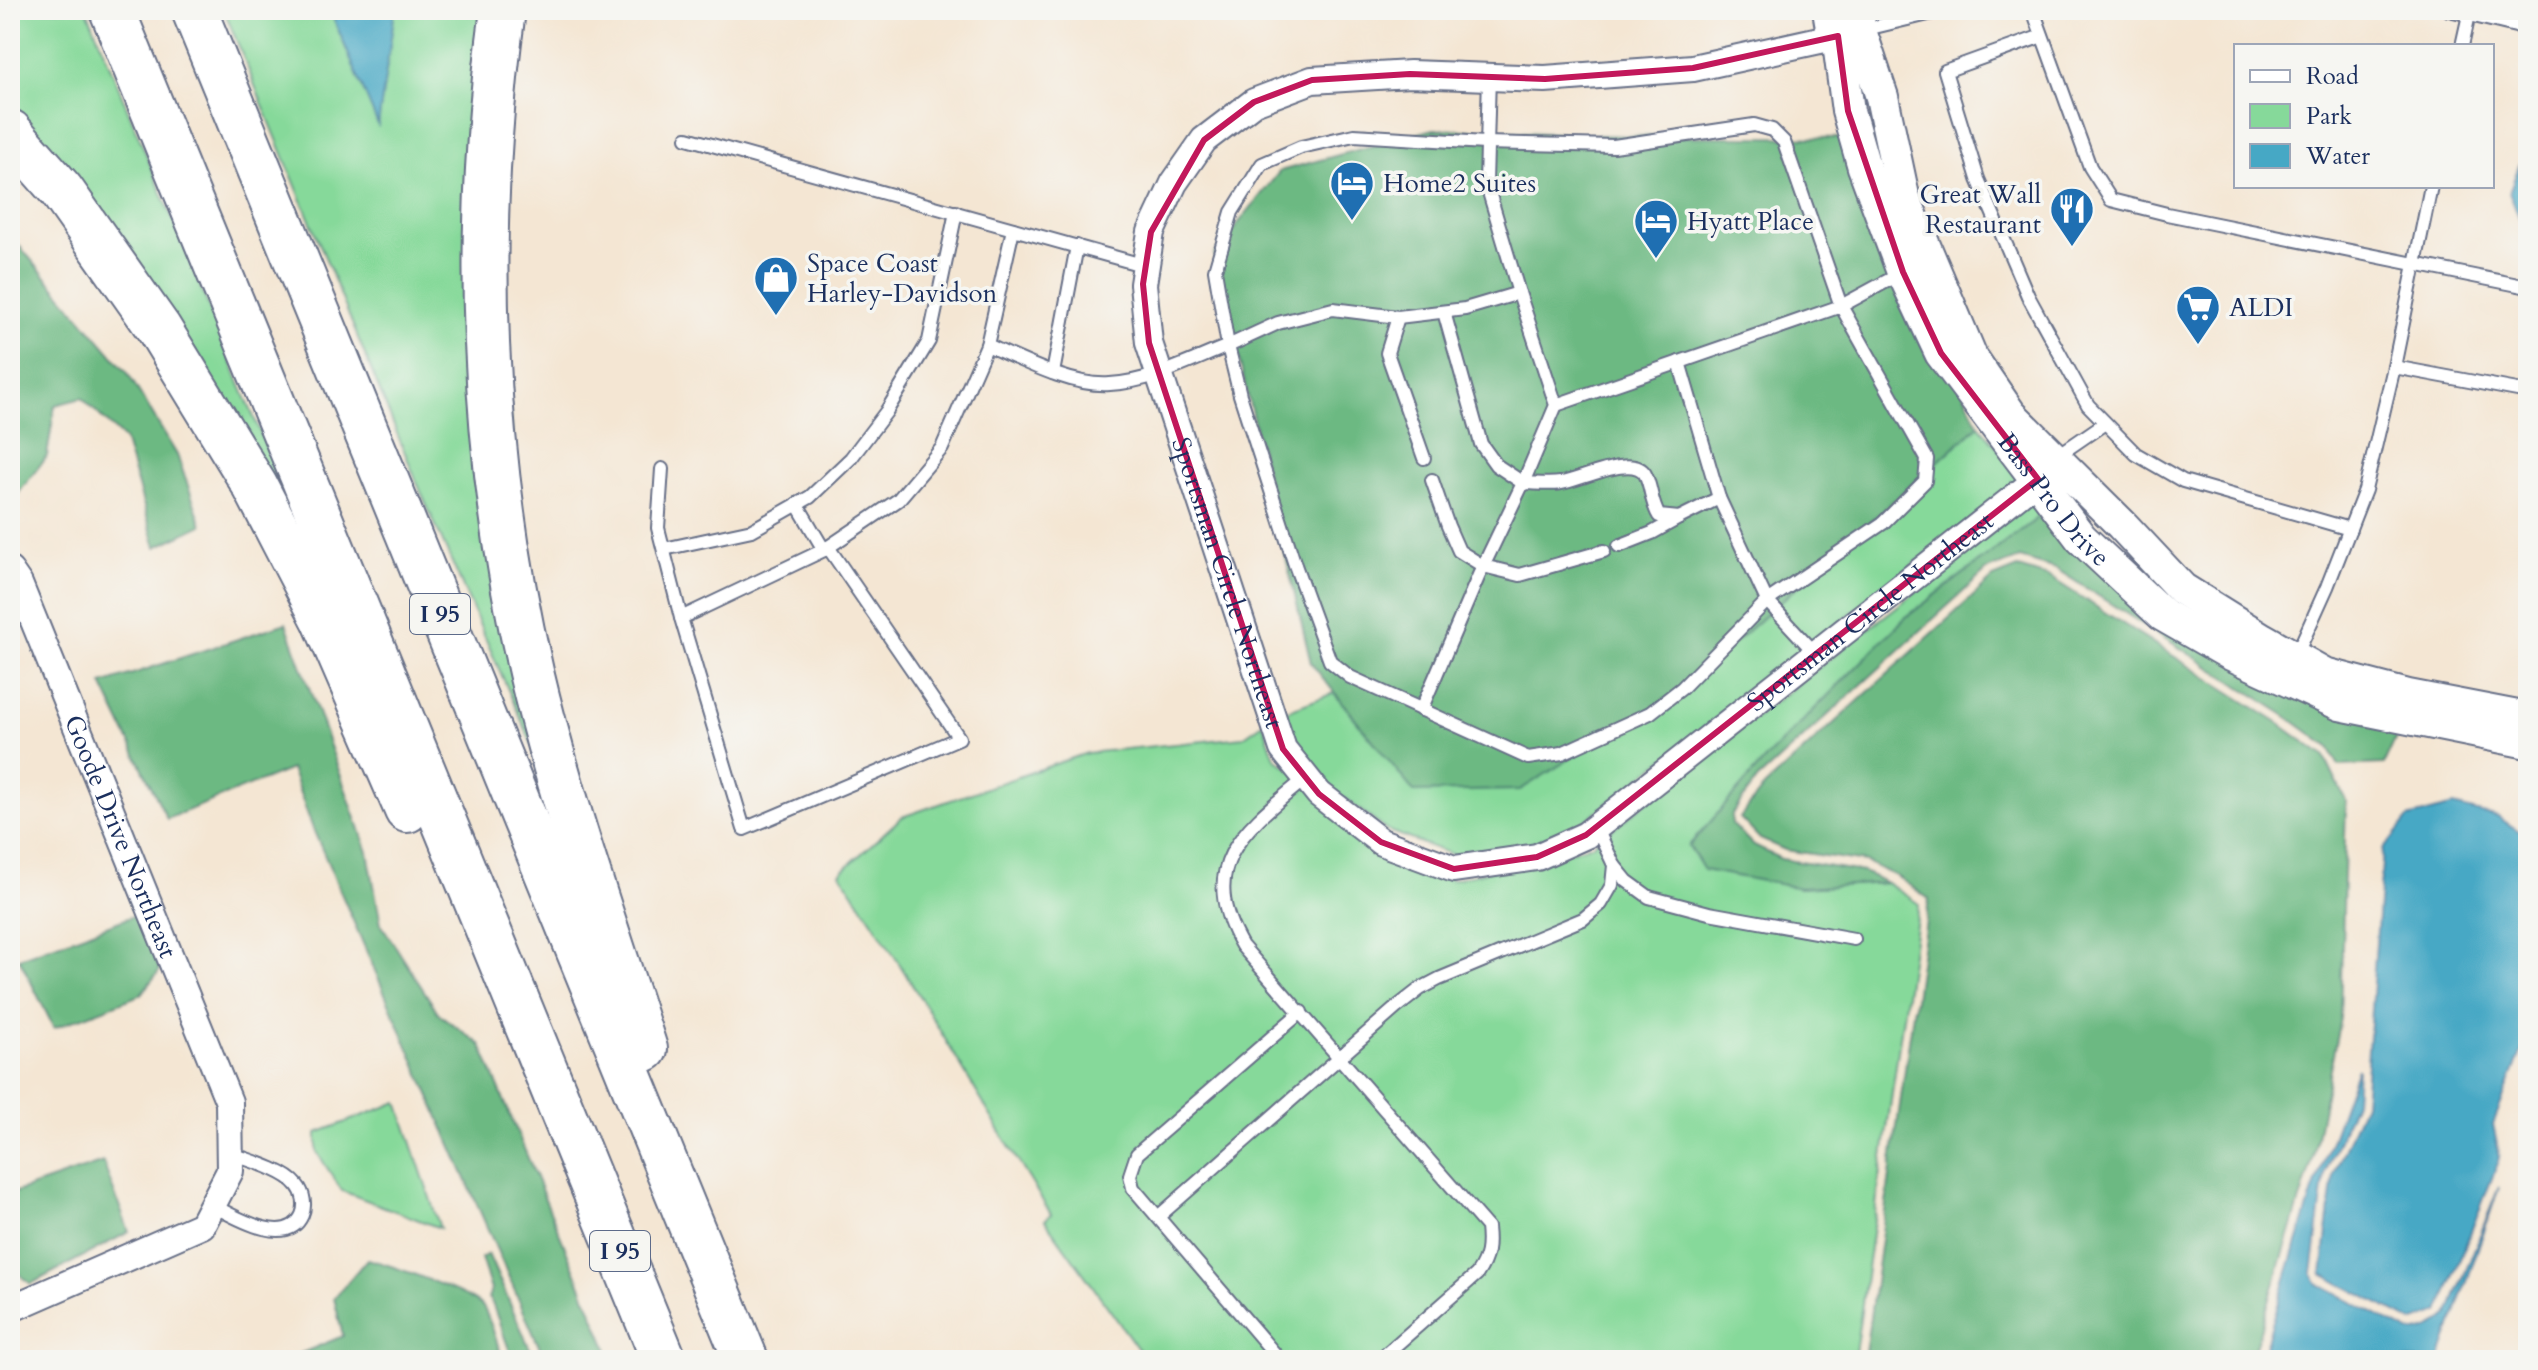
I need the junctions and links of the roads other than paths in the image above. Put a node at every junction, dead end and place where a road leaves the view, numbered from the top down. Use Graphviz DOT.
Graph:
graph roads {
  1 [pos="112,10"];
  2 [pos="194,10"];
  3 [pos="503,10"];
  4 [pos="1945,10"];
  5 [pos="2033,10"];
  6 [pos="2449,10"];
  7 [pos="2470,12"];
  8 [pos="1846,22"];
  9 [pos="2528,29"];
  10 [pos="2042,36"];
  11 [pos="2462,44"];
  12 [pos="1489,76"];
  13 [pos="10,132"];
  14 [pos="687,138"];
  15 [pos="1485,143"];
  16 [pos="2431,188"];
  17 [pos="956,212"];
  18 [pos="1013,229"];
  19 [pos="1077,246"];
  20 [pos="2414,264"];
  21 [pos="1146,266"];
  22 [pos="1903,272"];
  23 [pos="2528,287"];
  24 [pos="1519,293"];
  25 [pos="1841,306"];
  26 [pos="1444,312"];
  27 [pos="1398,317"];
  28 [pos="987,345"];
  29 [pos="1228,346"];
  30 [pos="1679,362"];
  31 [pos="2394,367"];
  32 [pos="1053,373"];
  33 [pos="1159,374"];
  34 [pos="2528,392"];
  35 [pos="1556,405"];
  36 [pos="2105,423"];
  37 [pos="1424,458"];
  38 [pos="2046,468"];
  39 [pos="662,469"];
  40 [pos="1432,480"];
  41 [pos="1523,483"];
  42 [pos="1719,498"];
  43 [pos="797,504"];
  44 [pos="1679,518"];
  45 [pos="2350,529"];
  46 [pos="1619,546"];
  47 [pos="664,549"];
  48 [pos="826,549"];
  49 [pos="1604,551"];
  50 [pos="1483,566"];
  51 [pos="10,571"];
  52 [pos="1767,601"];
  53 [pos="681,618"];
  54 [pos="1817,655"];
  55 [pos="2292,669"];
  56 [pos="1421,710"];
  57 [pos="2528,719"];
  58 [pos="2528,742"];
  59 [pos="1306,778"];
  60 [pos="1596,827"];
  61 [pos="1614,865"];
  62 [pos="1854,939"];
  63 [pos="1301,1012"];
  64 [pos="1340,1057"];
  65 [pos="575,1142"];
  66 [pos="229,1153"];
  67 [pos="212,1205"];
  68 [pos="1158,1217"];
  69 [pos="687,1218"];
  70 [pos="10,1309"];
  71 [pos="664,1360"];
  72 [pos="746,1360"];
  73 [pos="1280,1360"];
  74 [pos="1379,1360"];
  1 -- 65 [label="highway, I 95"];
  2 -- 69 [label="highway, I 95"];
  3 -- 69 [label="highway"];
  4 -- 8 [label="lane"];
  5 -- 10 [label="lane"];
  6 -- 7 [label="lane"];
  7 -- 9 [label="lane"];
  7 -- 11 [label="lane"];
  8 -- 12 [label="street, Sportsman Circle Northeast"];
  8 -- 22 [label="street, Bass Pro Drive"];
  8 -- 38 [label="street, Bass Pro Drive"];
  10 -- 20 [label="lane"];
  10 -- 36 [label="lane"];
  12 -- 15 [label="lane"];
  12 -- 21 [label="street, Sportsman Circle Northeast"];
  13 -- 65 [label="highway"];
  14 -- 17 [label="lane"];
  15 -- 24 [label="lane"];
  15 -- 25 [label="lane"];
  15 -- 29 [label="lane"];
  16 -- 20 [label="lane"];
  17 -- 18 [label="lane"];
  17 -- 43 [label="lane"];
  18 -- 19 [label="lane"];
  18 -- 28 [label="lane"];
  19 -- 21 [label="lane"];
  19 -- 32 [label="lane"];
  20 -- 23 [label="lane"];
  20 -- 31 [label="lane"];
  21 -- 33 [label="street, Sportsman Circle Northeast"];
  22 -- 25 [label="lane"];
  22 -- 38 [label="street, Bass Pro Drive"];
  24 -- 26 [label="lane"];
  24 -- 35 [label="lane"];
  25 -- 30 [label="lane"];
  25 -- 52 [label="lane"];
  26 -- 27 [label="lane"];
  26 -- 41 [label="lane"];
  27 -- 29 [label="lane"];
  27 -- 37 [label="lane"];
  28 -- 32 [label="lane"];
  28 -- 48 [label="lane"];
  29 -- 33 [label="lane"];
  29 -- 56 [label="lane"];
  30 -- 35 [label="lane"];
  30 -- 42 [label="lane"];
  31 -- 34 [label="lane"];
  31 -- 45 [label="lane"];
  32 -- 33 [label="lane"];
  33 -- 59 [label="street, Sportsman Circle Northeast"];
  35 -- 41 [label="lane"];
  36 -- 38 [label="lane"];
  36 -- 45 [label="lane"];
  38 -- 54 [label="street, Sportsman Circle Northeast"];
  38 -- 55 [label="street, Bass Pro Drive"];
  39 -- 47 [label="lane"];
  40 -- 50 [label="lane"];
  41 -- 44 [label="lane"];
  41 -- 50 [label="lane"];
  42 -- 44 [label="lane"];
  42 -- 52 [label="lane"];
  43 -- 47 [label="lane"];
  43 -- 48 [label="lane"];
  44 -- 46 [label="lane"];
  45 -- 55 [label="lane"];
  47 -- 53 [label="lane"];
  48 -- 53 [label="lane"];
  48 -- 53 [label="lane"];
  49 -- 50 [label="lane"];
  50 -- 56 [label="lane"];
  51 -- 66 [label="street, Goode Drive Northeast"];
  52 -- 54 [label="lane"];
  52 -- 56 [label="lane"];
  54 -- 60 [label="street, Sportsman Circle Northeast"];
  55 -- 57 [label="street, Bass Pro Drive"];
  55 -- 58 [label="street, Bass Pro Drive"];
  59 -- 60 [label="street, Sportsman Circle Northeast"];
  59 -- 63 [label="lane"];
  60 -- 61 [label="lane"];
  61 -- 62 [label="lane"];
  61 -- 64 [label="lane"];
  63 -- 64 [label="lane"];
  63 -- 68 [label="lane"];
  64 -- 68 [label="lane"];
  64 -- 74 [label="lane"];
  65 -- 71 [label="highway, I 95"];
  66 -- 67 [label="street"];
  66 -- 67 [label="lane"];
  67 -- 70 [label="street"];
  68 -- 73 [label="lane"];
  69 -- 72 [label="highway, I 95"];
}
